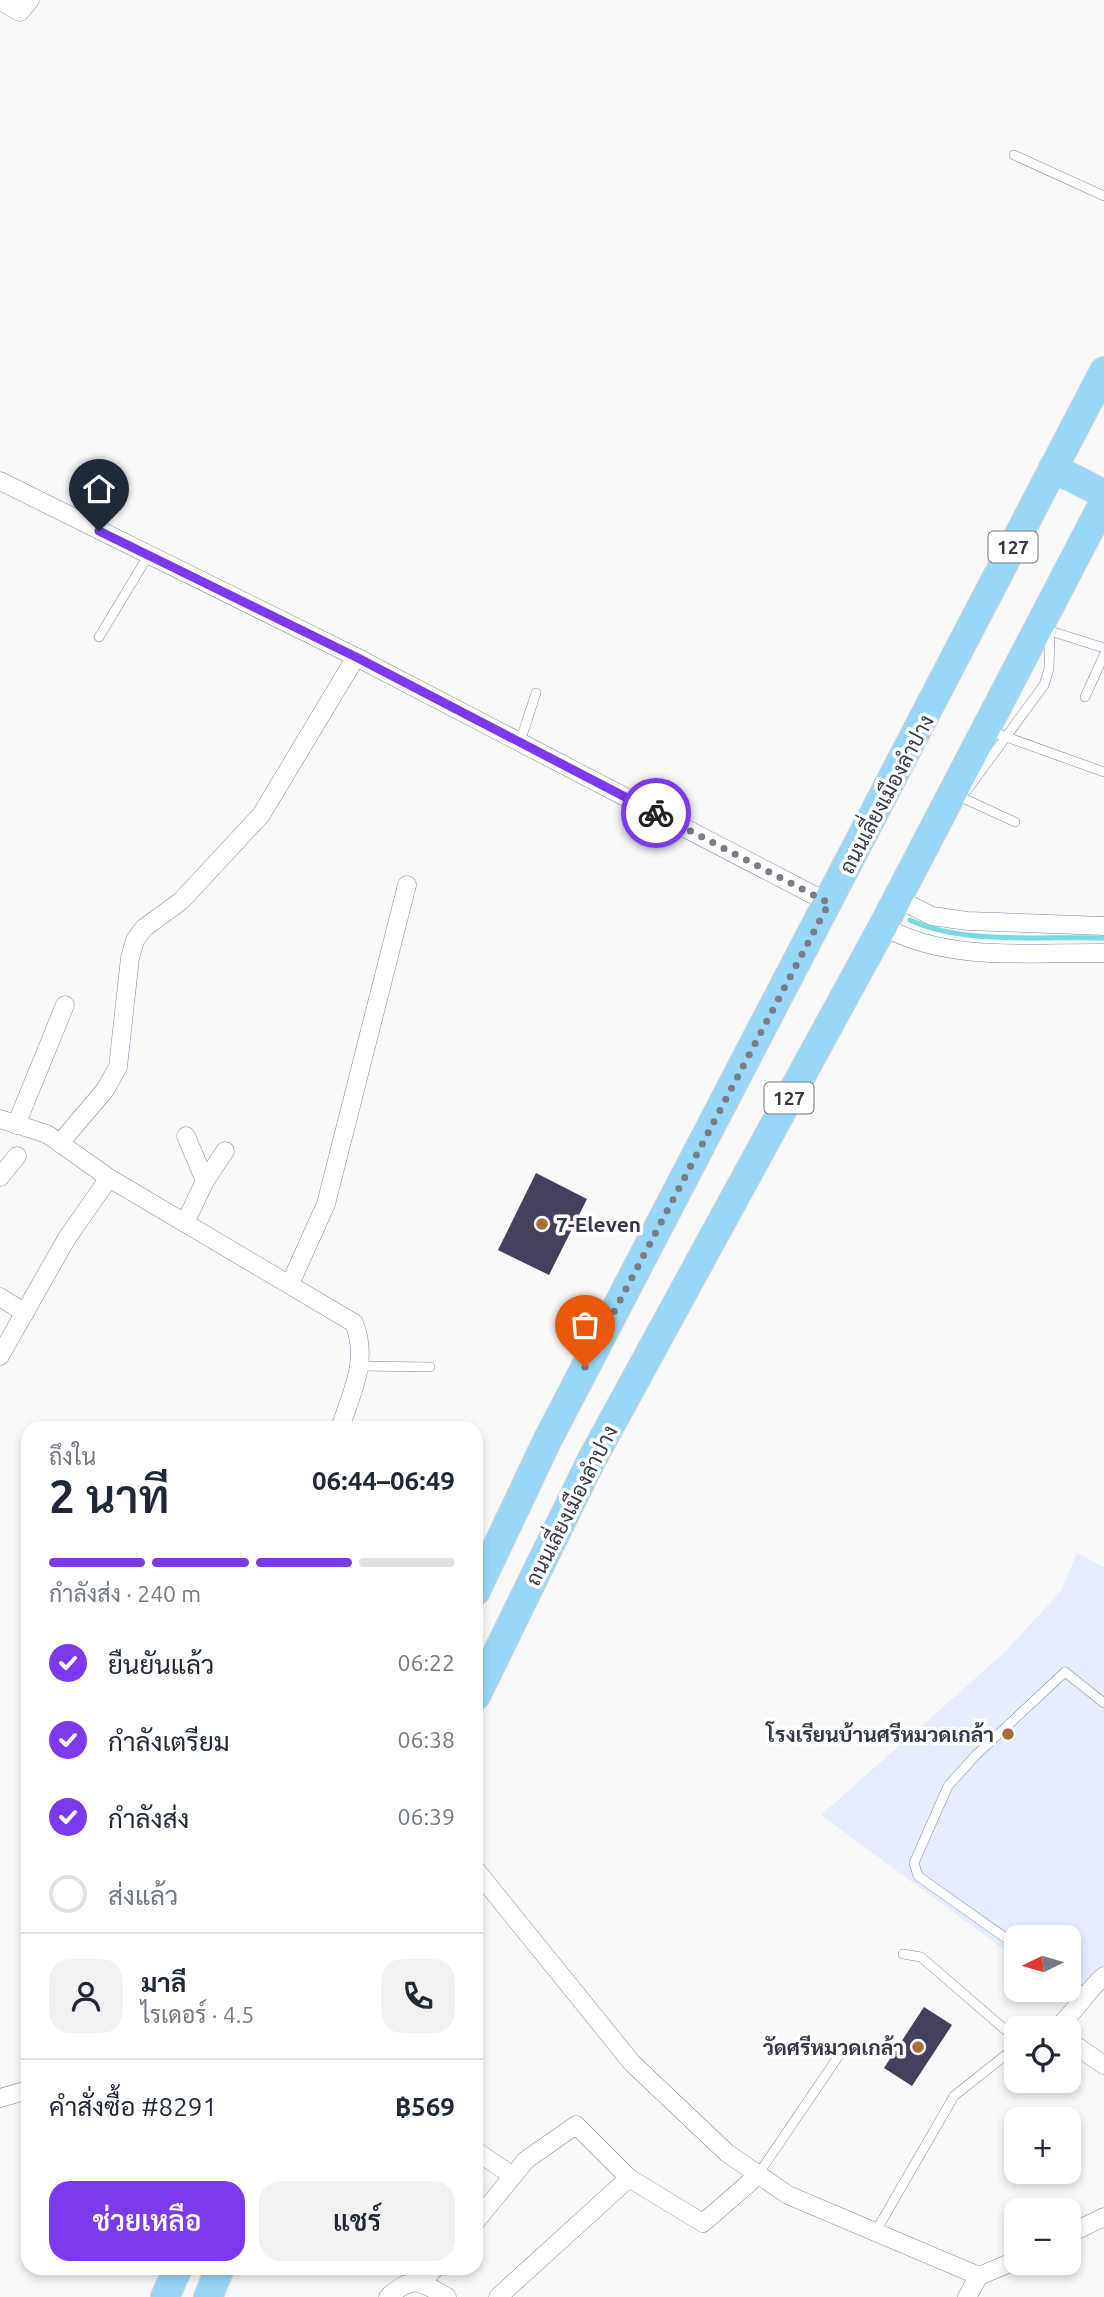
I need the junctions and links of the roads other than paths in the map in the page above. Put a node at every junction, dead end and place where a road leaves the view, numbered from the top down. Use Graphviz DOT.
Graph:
graph roads {
  1 [pos="30,0"];
  2 [pos="0,1"];
  3 [pos="1014,155"];
  4 [pos="1104,196"];
  5 [pos="1104,371"];
  6 [pos="1053,468"];
  7 [pos="0,481"];
  8 [pos="1104,494"];
  9 [pos="1104,502"];
  10 [pos="148,556"];
  11 [pos="1045,628"];
  12 [pos="99,637"];
  13 [pos="1104,648"];
  14 [pos="1104,655"];
  15 [pos="356,657"];
  16 [pos="536,693"];
  17 [pos="1085,697"];
  18 [pos="996,733"];
  19 [pos="522,735"];
  20 [pos="1104,772"];
  21 [pos="957,796"];
  22 [pos="1015,822"];
  23 [pos="407,885"];
  24 [pos="898,899"];
  25 [pos="829,903"];
  26 [pos="883,926"];
  27 [pos="1099,926"];
  28 [pos="1099,953"];
  29 [pos="65,1005"];
  30 [pos="8,1122"];
  31 [pos="186,1136"];
  32 [pos="60,1143"];
  33 [pos="225,1151"];
  34 [pos="17,1156"];
  35 [pos="0,1177"];
  36 [pos="110,1178"];
  37 [pos="205,1181"];
  38 [pos="184,1223"];
  39 [pos="290,1284"];
  40 [pos="0,1297"];
  41 [pos="25,1312"];
  42 [pos="0,1356"];
  43 [pos="361,1366"];
  44 [pos="430,1367"];
  45 [pos="342,1421"];
  46 [pos="483,1576"];
  47 [pos="483,1682"];
  48 [pos="1104,1703"];
  49 [pos="483,1879"];
  50 [pos="1004,1937"];
  51 [pos="903,1954"];
  52 [pos="1104,1976"];
  53 [pos="1084,1993"];
  54 [pos="1072,2016"];
  55 [pos="1004,2029"];
  56 [pos="1081,2050"];
  57 [pos="842,2051"];
  58 [pos="1004,2056"];
  59 [pos="1104,2066"];
  60 [pos="21,2092"];
  61 [pos="0,2098"];
  62 [pos="483,2156"];
  63 [pos="513,2176"];
  64 [pos="757,2176"];
  65 [pos="629,2178"];
  66 [pos="483,2212"];
  67 [pos="1104,2217"];
  68 [pos="1081,2228"];
  69 [pos="876,2231"];
  70 [pos="1004,2265"];
  71 [pos="175,2275"];
  72 [pos="217,2275"];
  73 [pos="428,2275"];
  74 [pos="979,2276"];
  75 [pos="422,2282"];
  76 [pos="165,2297"];
  77 [pos="208,2297"];
  78 [pos="388,2297"];
  79 [pos="447,2297"];
  80 [pos="498,2297"];
  81 [pos="967,2297"];
  1 -- 2 [label="street"];
  3 -- 4 [label="lane"];
  5 -- 6 [label="highway, ถนนเลี่ยงเมืองลำปาง / 127"];
  6 -- 8 [label="highway"];
  6 -- 25 [label="highway, ถนนเลี่ยงเมืองลำปาง / 127"];
  7 -- 10 [label="street"];
  9 -- 11 [label="highway, ถนนเลี่ยงเมืองลำปาง / 127"];
  10 -- 12 [label="lane"];
  10 -- 15 [label="street"];
  11 -- 13 [label="lane"];
  11 -- 18 [label="highway, ถนนเลี่ยงเมืองลำปาง / 127"];
  14 -- 17 [label="lane"];
  15 -- 19 [label="street"];
  15 -- 32 [label="street"];
  16 -- 19 [label="lane"];
  18 -- 20 [label="lane"];
  18 -- 21 [label="highway, ถนนเลี่ยงเมืองลำปาง / 127"];
  19 -- 25 [label="street"];
  21 -- 22 [label="lane"];
  21 -- 24 [label="highway, ถนนเลี่ยงเมืองลำปาง / 127"];
  23 -- 39 [label="street"];
  24 -- 26 [label="highway, ถนนเลี่ยงเมืองลำปาง / 127"];
  24 -- 27 [label="street"];
  25 -- 46 [label="highway, ถนนเลี่ยงเมืองลำปาง / 127"];
  26 -- 28 [label="street"];
  26 -- 47 [label="highway, ถนนเลี่ยงเมืองลำปาง / 127"];
  27 -- 28 [label="street"];
  29 -- 30 [label="street"];
  30 -- 32 [label="street"];
  31 -- 37 [label="street"];
  32 -- 36 [label="street"];
  33 -- 37 [label="street"];
  34 -- 35 [label="street"];
  36 -- 38 [label="street"];
  36 -- 41 [label="street"];
  37 -- 38 [label="street"];
  38 -- 39 [label="street"];
  39 -- 43 [label="street"];
  40 -- 41 [label="street"];
  41 -- 42 [label="street"];
  43 -- 44 [label="lane"];
  43 -- 45 [label="street"];
  48 -- 50 [label="lane"];
  49 -- 64 [label="street"];
  51 -- 55 [label="lane"];
  52 -- 53 [label="street"];
  53 -- 54 [label="street"];
  56 -- 59 [label="street"];
  57 -- 64 [label="lane"];
  58 -- 69 [label="lane"];
  60 -- 61 [label="street"];
  62 -- 63 [label="street"];
  63 -- 65 [label="street"];
  63 -- 66 [label="street"];
  64 -- 65 [label="street"];
  64 -- 69 [label="street"];
  65 -- 80 [label="street"];
  67 -- 68 [label="street"];
  69 -- 74 [label="street"];
  70 -- 74 [label="street"];
  71 -- 76 [label="highway"];
  72 -- 77 [label="highway"];
  73 -- 75 [label="street"];
  74 -- 81 [label="street"];
  75 -- 78 [label="street"];
  75 -- 79 [label="street"];
}
